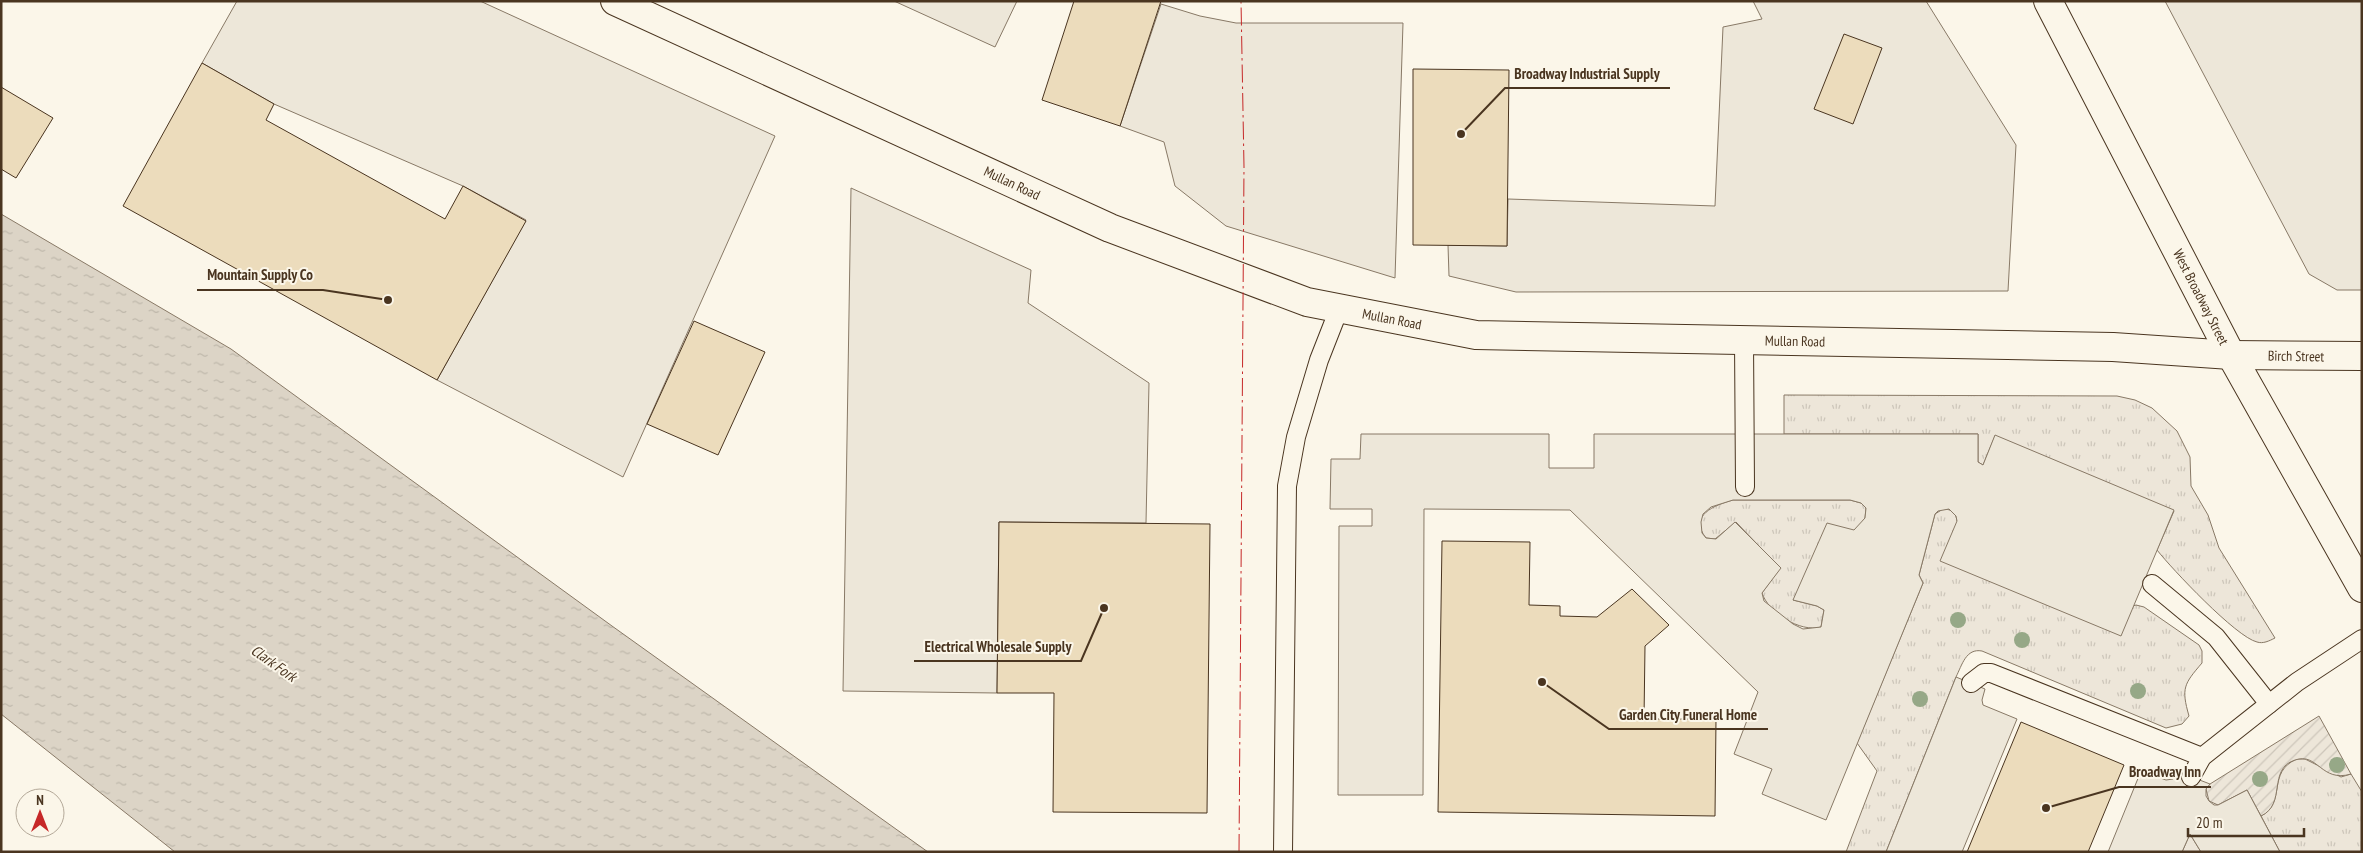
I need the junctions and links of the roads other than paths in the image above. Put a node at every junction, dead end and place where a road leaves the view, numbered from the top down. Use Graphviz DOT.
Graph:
graph roads {
  1 [pos="615,1"];
  2 [pos="2048,1"];
  3 [pos="1339,308"];
  4 [pos="1744,340"];
  5 [pos="2231,355"];
  6 [pos="2362,356"];
  7 [pos="1745,487"];
  8 [pos="2152,584"];
  9 [pos="2362,588"];
  10 [pos="2362,639"];
  11 [pos="1971,683"];
  12 [pos="2269,704"];
  13 [pos="2202,757"];
  14 [pos="2191,777"];
  15 [pos="1283,852"];
  1 -- 3 [label="main road, Mullan Road"];
  2 -- 5 [label="main road, West Broadway Street"];
  3 -- 4 [label="main road, Mullan Road"];
  3 -- 15 [label="lane"];
  4 -- 5 [label="main road, Mullan Road"];
  4 -- 7 [label="lane"];
  5 -- 6 [label="main road, Birch Street"];
  5 -- 9 [label="main road, West Broadway Street"];
  8 -- 12 [label="lane"];
  10 -- 12 [label="lane"];
  11 -- 13 [label="lane"];
  12 -- 13 [label="lane"];
  13 -- 14 [label="lane"];
}
